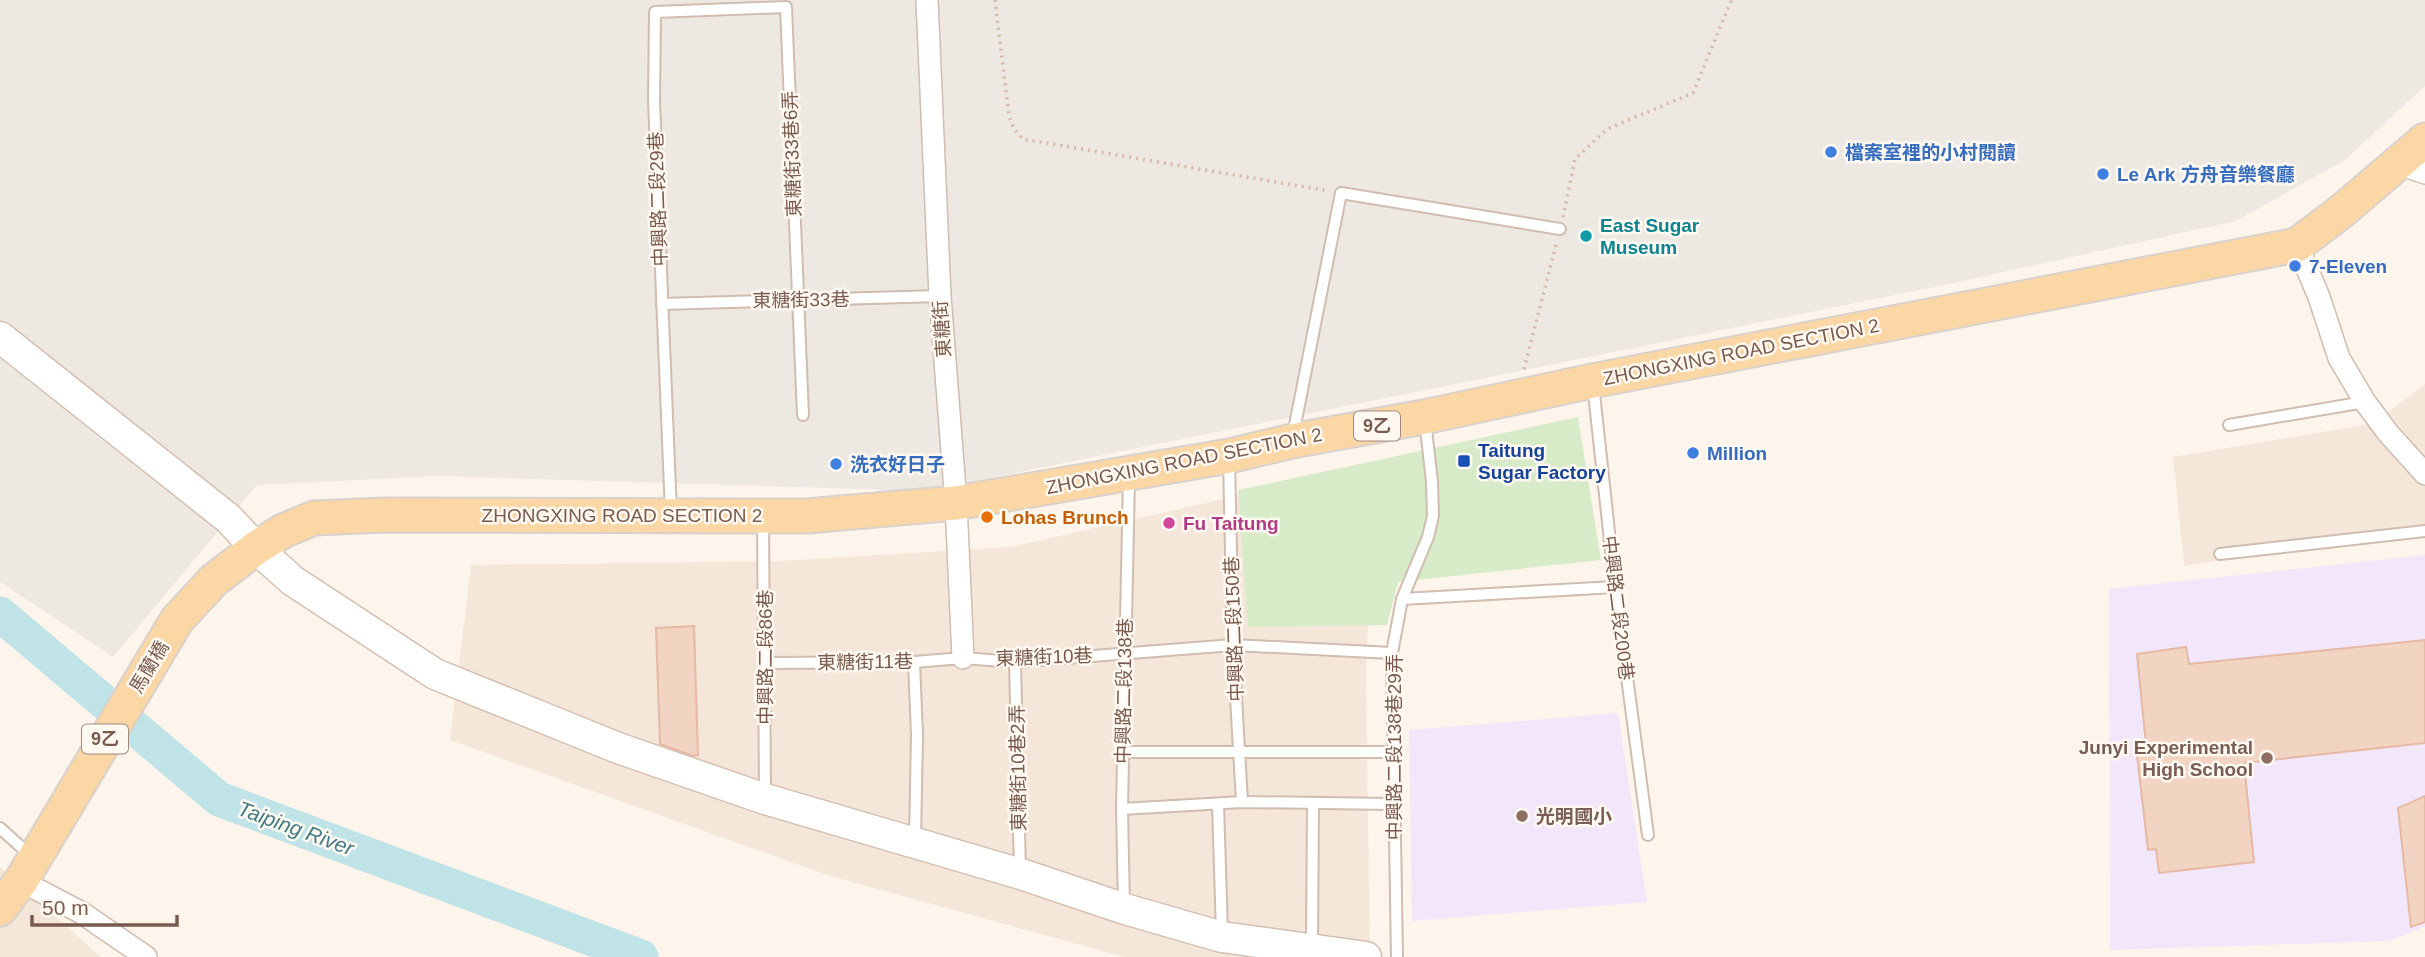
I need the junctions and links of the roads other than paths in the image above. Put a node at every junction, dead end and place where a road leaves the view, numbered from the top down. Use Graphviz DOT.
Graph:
graph roads {
  1 [pos="927,0"];
  2 [pos="786,7"];
  3 [pos="2425,140"];
  4 [pos="2412,168"];
  5 [pos="1560,229"];
  6 [pos="2297,245"];
  7 [pos="940,296"];
  8 [pos="797,301"];
  9 [pos="662,304"];
  10 [pos="0,337"];
  11 [pos="1592,381"];
  12 [pos="2365,402"];
  13 [pos="803,415"];
  14 [pos="1424,417"];
  15 [pos="2229,425"];
  16 [pos="1292,441"];
  17 [pos="1229,456"];
  18 [pos="1129,473"];
  19 [pos="2425,474"];
  20 [pos="956,503"];
  21 [pos="763,515"];
  22 [pos="671,516"];
  23 [pos="2425,531"];
  24 [pos="256,548"];
  25 [pos="2220,554"];
  26 [pos="1615,587"];
  27 [pos="1402,599"];
  28 [pos="177,620"];
  29 [pos="1233,645"];
  30 [pos="1392,653"];
  31 [pos="1125,654"];
  32 [pos="963,658"];
  33 [pos="914,662"];
  34 [pos="1015,662"];
  35 [pos="766,663"];
  36 [pos="1238,751"];
  37 [pos="1123,752"];
  38 [pos="1395,752"];
  39 [pos="765,799"];
  40 [pos="1242,802"];
  41 [pos="1313,803"];
  42 [pos="1218,804"];
  43 [pos="1393,804"];
  44 [pos="1122,809"];
  45 [pos="0,828"];
  46 [pos="1648,835"];
  47 [pos="915,844"];
  48 [pos="18,872"];
  49 [pos="1020,874"];
  50 [pos="0,909"];
  51 [pos="1125,909"];
  52 [pos="1222,937"];
  53 [pos="1312,951"];
  54 [pos="146,957"];
  55 [pos="1366,957"];
  56 [pos="1397,957"];
  1 -- 7 [label="street, 東糖街"];
  2 -- 8 [label="lane, 東糖街33巷6弄"];
  2 -- 9 [label="lane, 中興路二段29巷"];
  3 -- 4 [label="main road, ZHONGXING ROAD SECTION 2 / 9乙"];
  4 -- 6 [label="main road, ZHONGXING ROAD SECTION 2 / 9乙"];
  5 -- 16 [label="lane"];
  6 -- 11 [label="main road, ZHONGXING ROAD SECTION 2 / 9乙"];
  6 -- 12 [label="street"];
  7 -- 8 [label="lane, 東糖街33巷"];
  7 -- 20 [label="street, 東糖街"];
  8 -- 9 [label="lane, 東糖街33巷"];
  8 -- 13 [label="lane, 東糖街33巷6弄"];
  9 -- 22 [label="lane, 中興路二段29巷"];
  10 -- 24 [label="street"];
  11 -- 14 [label="main road, ZHONGXING ROAD SECTION 2 / 9乙"];
  11 -- 26 [label="lane, 中興路二段200巷"];
  12 -- 15 [label="lane"];
  12 -- 19 [label="street"];
  14 -- 16 [label="main road, ZHONGXING ROAD SECTION 2 / 9乙"];
  14 -- 27 [label="lane, 中興路二段138巷29弄"];
  16 -- 17 [label="main road, ZHONGXING ROAD SECTION 2 / 9乙"];
  17 -- 18 [label="main road, ZHONGXING ROAD SECTION 2 / 9乙"];
  17 -- 29 [label="lane, 中興路二段150巷"];
  18 -- 20 [label="main road, ZHONGXING ROAD SECTION 2 / 9乙"];
  18 -- 31 [label="lane, 中興路二段138巷"];
  20 -- 21 [label="main road, ZHONGXING ROAD SECTION 2 / 9乙"];
  20 -- 32 [label="street, 東糖街"];
  21 -- 22 [label="main road, ZHONGXING ROAD SECTION 2 / 9乙"];
  21 -- 35 [label="lane, 中興路二段86巷"];
  22 -- 24 [label="main road, ZHONGXING ROAD SECTION 2 / 9乙"];
  23 -- 25 [label="lane"];
  24 -- 28 [label="main road, ZHONGXING ROAD SECTION 2 / 9乙"];
  24 -- 39 [label="street"];
  26 -- 27 [label="lane"];
  26 -- 46 [label="lane, 中興路二段200巷"];
  27 -- 30 [label="lane, 中興路二段138巷29弄"];
  28 -- 48 [label="main road, 馬蘭橋 / 9乙"];
  29 -- 30 [label="lane, 東糖街10巷"];
  29 -- 31 [label="lane, 東糖街10巷"];
  29 -- 36 [label="lane, 中興路二段150巷"];
  30 -- 38 [label="lane, 中興路二段138巷29弄"];
  31 -- 34 [label="lane, 東糖街10巷"];
  31 -- 37 [label="lane, 中興路二段138巷"];
  32 -- 33 [label="lane, 東糖街11巷"];
  32 -- 34 [label="lane, 東糖街10巷"];
  33 -- 35 [label="lane, 東糖街11巷"];
  33 -- 47 [label="lane"];
  34 -- 49 [label="lane, 東糖街10巷2弄"];
  35 -- 39 [label="lane, 中興路二段86巷"];
  36 -- 37 [label="lane"];
  36 -- 38 [label="lane"];
  36 -- 40 [label="lane, 中興路二段150巷"];
  37 -- 44 [label="lane, 中興路二段138巷"];
  38 -- 43 [label="lane, 中興路二段138巷29弄"];
  39 -- 47 [label="street"];
  40 -- 41 [label="lane"];
  40 -- 42 [label="lane"];
  41 -- 43 [label="lane"];
  41 -- 53 [label="lane"];
  42 -- 44 [label="lane"];
  42 -- 52 [label="lane"];
  43 -- 56 [label="lane, 中興路二段138巷29弄"];
  44 -- 51 [label="lane, 中興路二段138巷"];
  45 -- 48 [label="lane"];
  47 -- 49 [label="street"];
  48 -- 50 [label="main road, 9乙"];
  48 -- 54 [label="street"];
  49 -- 51 [label="street"];
  51 -- 52 [label="street"];
  52 -- 53 [label="street"];
  53 -- 55 [label="street"];
}
